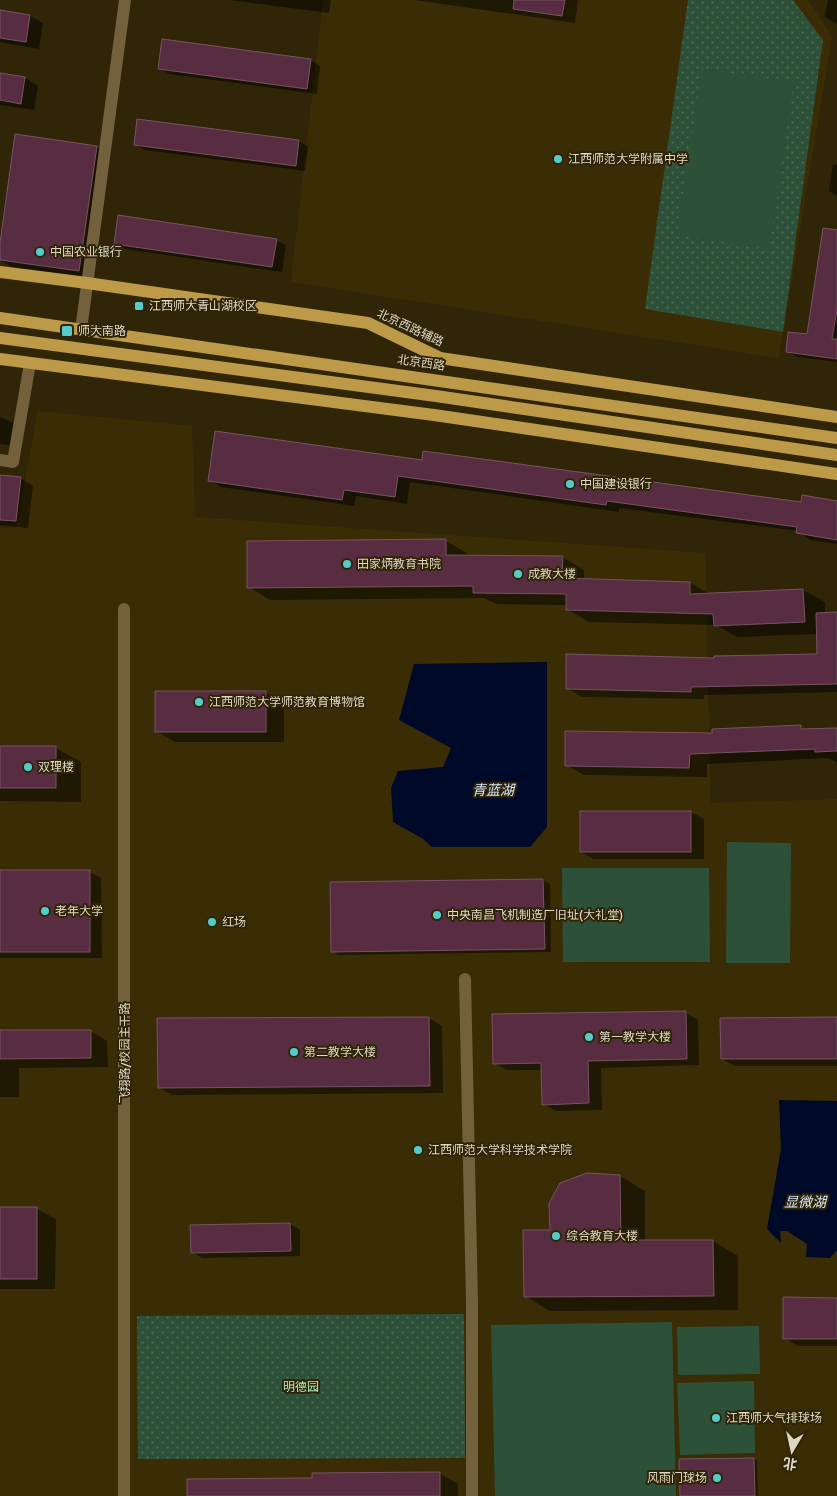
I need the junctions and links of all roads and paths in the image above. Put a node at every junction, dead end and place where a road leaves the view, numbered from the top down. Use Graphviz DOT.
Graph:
graph roads {
  1 [pos="125,0"];
  2 [pos="0,272"];
  3 [pos="88,283"];
  4 [pos="0,318"];
  5 [pos="81,330"];
  6 [pos="0,338"];
  7 [pos="0,359"];
  8 [pos="30,363"];
  9 [pos="837,417"];
  10 [pos="837,438"];
  11 [pos="837,455"];
  12 [pos="0,460"];
  13 [pos="837,474"];
  14 [pos="124,609"];
  15 [pos="465,979"];
  16 [pos="124,1496"];
  17 [pos="472,1496"];
  1 -- 3 [label="street"];
  2 -- 3 [label="main road, 北京西路辅路"];
  3 -- 5 [label="street"];
  3 -- 9 [label="main road, 北京西路辅路"];
  4 -- 5 [label="main road, 北京西路"];
  5 -- 10 [label="main road, 北京西路"];
  6 -- 11 [label="main road"];
  7 -- 8 [label="main road"];
  8 -- 12 [label="street"];
  8 -- 13 [label="main road"];
  14 -- 16 [label="street, 飞翔路/校园主干路"];
  15 -- 17 [label="street"];
}
